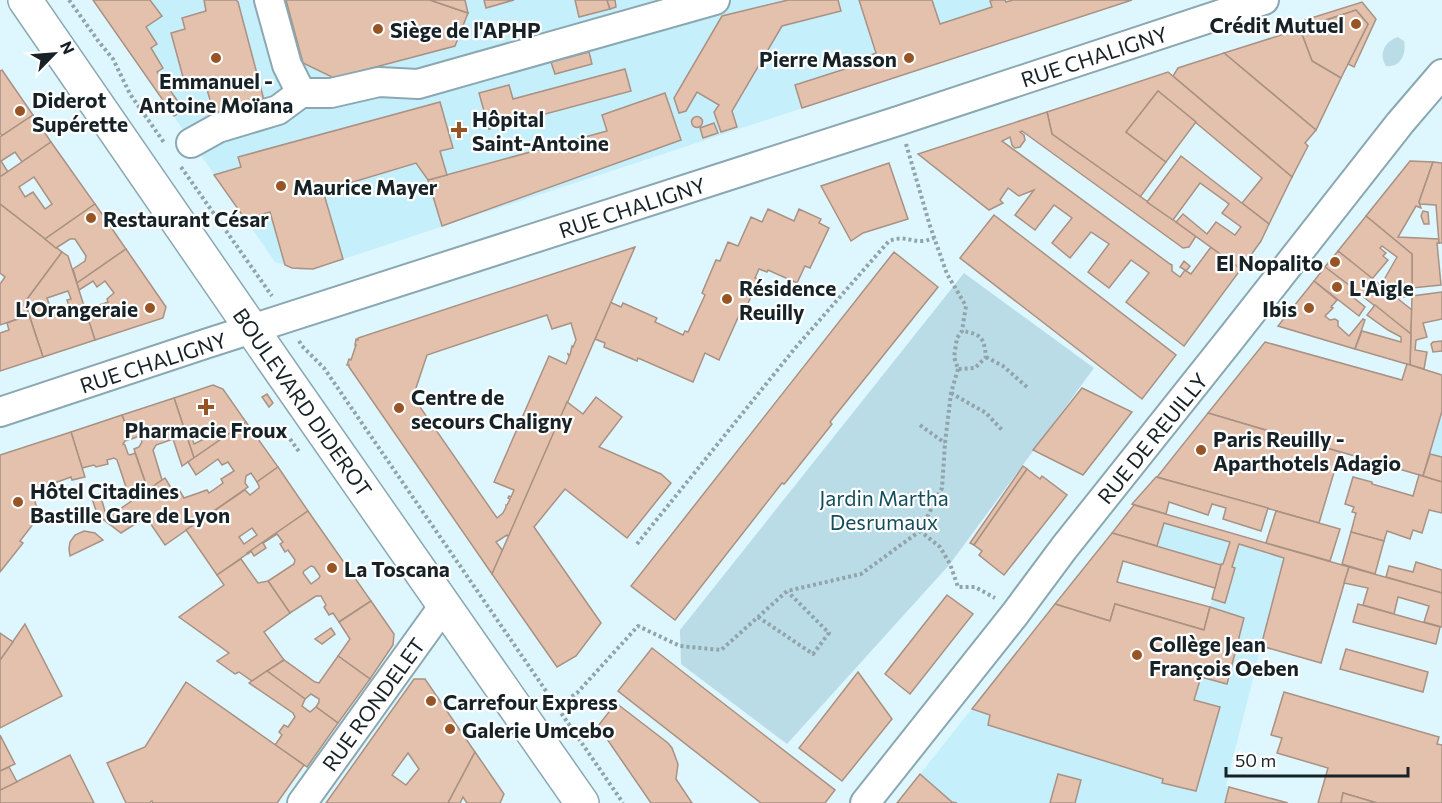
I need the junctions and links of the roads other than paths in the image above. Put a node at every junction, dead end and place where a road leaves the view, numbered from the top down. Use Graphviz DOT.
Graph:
graph roads {
  1 [pos="25,0"];
  2 [pos="269,0"];
  3 [pos="715,0"];
  4 [pos="1264,0"];
  5 [pos="1442,74"];
  6 [pos="301,93"];
  7 [pos="191,143"];
  8 [pos="253,329"];
  9 [pos="0,412"];
  10 [pos="445,604"];
  11 [pos="302,803"];
  12 [pos="582,803"];
  13 [pos="865,803"];
  1 -- 8 [label="main road, BOULEVARD DIDEROT"];
  2 -- 6 [label="street"];
  3 -- 6 [label="street"];
  4 -- 8 [label="street, RUE CHALIGNY"];
  5 -- 13 [label="street, RUE DE REUILLY"];
  6 -- 7 [label="street"];
  8 -- 9 [label="street, RUE CHALIGNY"];
  8 -- 10 [label="main road, BOULEVARD DIDEROT"];
  10 -- 11 [label="street, RUE RONDELET"];
  10 -- 12 [label="main road, BOULEVARD DIDEROT"];
}
